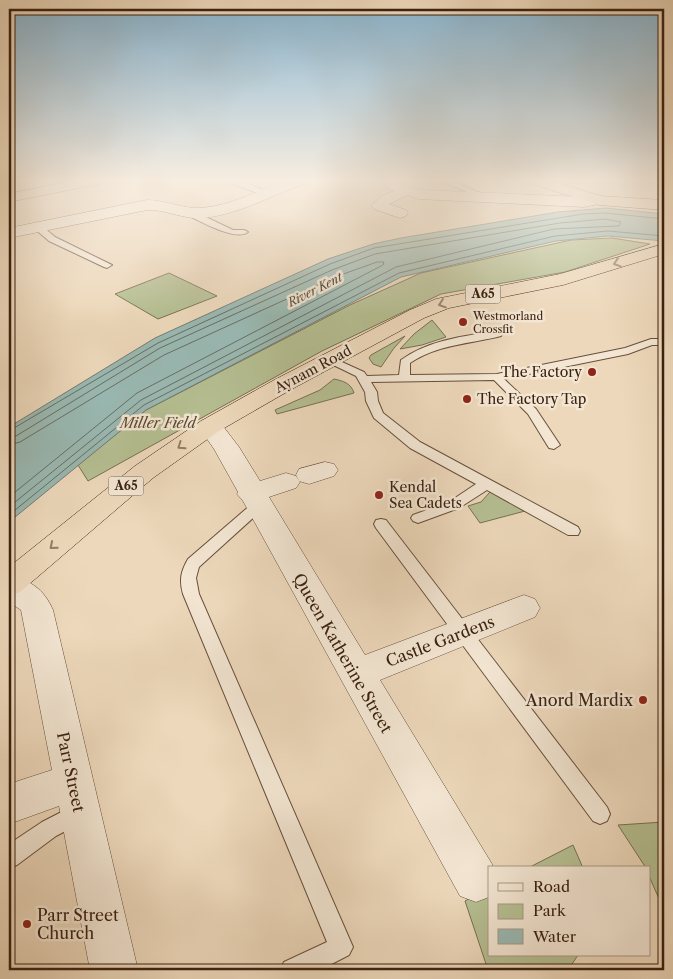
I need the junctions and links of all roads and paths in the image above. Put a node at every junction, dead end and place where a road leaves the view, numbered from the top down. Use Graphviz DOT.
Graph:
graph roads {
  1 [pos="49,225"];
  2 [pos="216,225"];
  3 [pos="38,227"];
  4 [pos="244,232"];
  5 [pos="9,234"];
  6 [pos="664,250"];
  7 [pos="107,265"];
  8 [pos="497,334"];
  9 [pos="664,342"];
  10 [pos="329,360"];
  11 [pos="497,377"];
  12 [pos="404,378"];
  13 [pos="364,379"];
  14 [pos="210,426"];
  15 [pos="554,445"];
  16 [pos="307,476"];
  17 [pos="485,484"];
  18 [pos="255,500"];
  19 [pos="418,518"];
  20 [pos="381,524"];
  21 [pos="574,531"];
  22 [pos="9,585"];
  23 [pos="524,608"];
  24 [pos="461,632"];
  25 [pos="356,674"];
  26 [pos="76,797"];
  27 [pos="9,804"];
  28 [pos="600,814"];
  29 [pos="9,857"];
  30 [pos="476,880"];
  31 [pos="114,970"];
  32 [pos="292,970"];
  1 -- 3 [label="street"];
  2 -- 4 [label="lane"];
  3 -- 5 [label="street"];
  3 -- 7 [label="lane"];
  6 -- 10 [label="highway, Aynam Road / A65, one-way"];
  8 -- 12 [label="lane"];
  9 -- 11 [label="lane"];
  10 -- 13 [label="lane"];
  10 -- 14 [label="highway, Aynam Road / A65"];
  11 -- 12 [label="lane"];
  11 -- 15 [label="lane"];
  12 -- 13 [label="lane"];
  13 -- 17 [label="lane"];
  14 -- 18 [label="street, Queen Katherine Street"];
  14 -- 22 [label="highway, Aynam Road / A65, one-way"];
  16 -- 18 [label="street"];
  17 -- 19 [label="lane"];
  17 -- 21 [label="lane"];
  18 -- 25 [label="street, Queen Katherine Street"];
  18 -- 32 [label="lane"];
  20 -- 24 [label="lane"];
  22 -- 26 [label="street, Parr Street"];
  23 -- 24 [label="street, Castle Gardens"];
  24 -- 25 [label="street, Castle Gardens"];
  24 -- 28 [label="lane"];
  25 -- 30 [label="street, Queen Katherine Street"];
  26 -- 27 [label="street"];
  26 -- 29 [label="lane"];
  26 -- 31 [label="street, Parr Street"];
}
